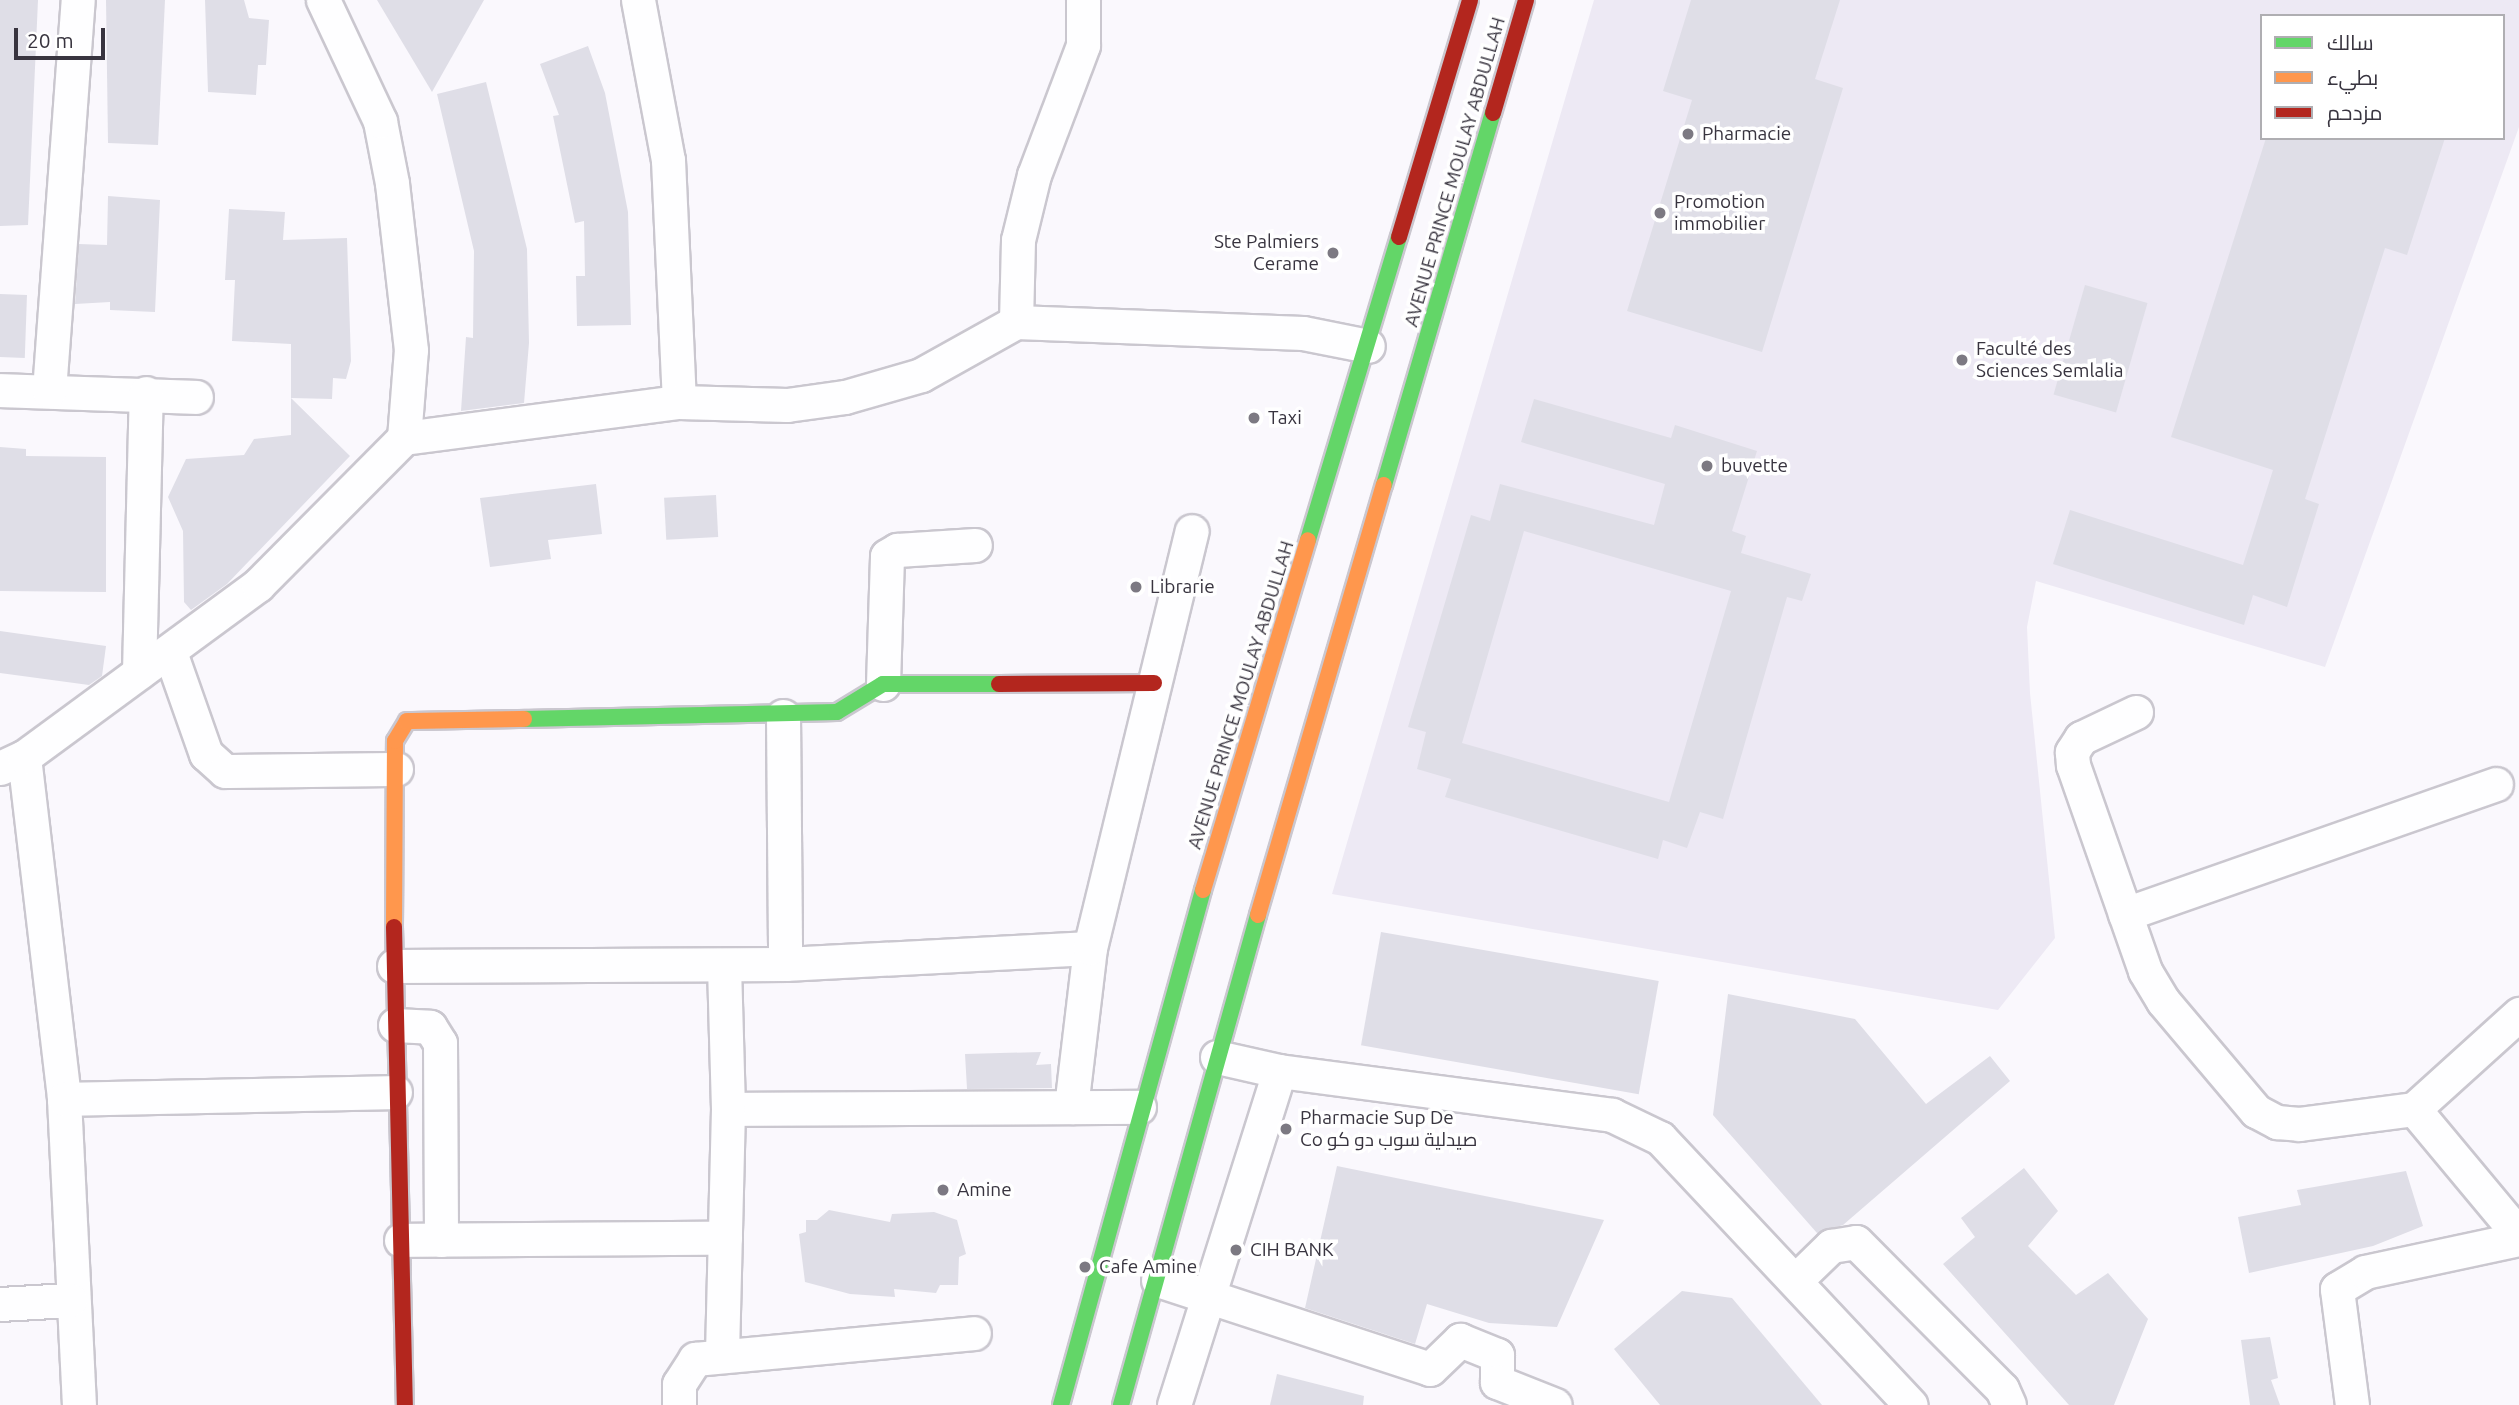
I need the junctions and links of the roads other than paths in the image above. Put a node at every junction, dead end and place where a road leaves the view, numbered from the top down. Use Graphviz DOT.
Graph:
graph roads {
  1 [pos="78,0"];
  2 [pos="323,0"];
  3 [pos="1083,0"];
  4 [pos="1470,0"];
  5 [pos="1526,0"];
  6 [pos="644,2"];
  7 [pos="1016,322"];
  8 [pos="1368,346"];
  9 [pos="0,390"];
  10 [pos="50,391"];
  11 [pos="146,393"];
  12 [pos="196,397"];
  13 [pos="679,401"];
  14 [pos="404,438"];
  15 [pos="1192,531"];
  16 [pos="975,544"];
  17 [pos="170,652"];
  18 [pos="139,672"];
  19 [pos="883,684"];
  20 [pos="1154,684"];
  21 [pos="2136,712"];
  22 [pos="783,716"];
  23 [pos="12,762"];
  24 [pos="396,769"];
  25 [pos="2496,784"];
  26 [pos="2125,914"];
  27 [pos="1090,948"];
  28 [pos="785,964"];
  29 [pos="724,965"];
  30 [pos="394,966"];
  31 [pos="2519,1014"];
  32 [pos="395,1025"];
  33 [pos="1217,1057"];
  34 [pos="1279,1071"];
  35 [pos="395,1092"];
  36 [pos="64,1099"];
  37 [pos="1071,1107"];
  38 [pos="1139,1107"];
  39 [pos="727,1109"];
  40 [pos="2414,1109"];
  41 [pos="2519,1237"];
  42 [pos="725,1238"];
  43 [pos="401,1240"];
  44 [pos="441,1240"];
  45 [pos="1158,1280"];
  46 [pos="1796,1280"];
  47 [pos="1207,1297"];
  48 [pos="70,1300"];
  49 [pos="0,1304"];
  50 [pos="974,1333"];
  51 [pos="722,1354"];
  52 [pos="79,1405"];
  53 [pos="405,1405"];
  54 [pos="679,1405"];
  55 [pos="1061,1405"];
  56 [pos="1121,1405"];
  57 [pos="1174,1405"];
  58 [pos="1555,1405"];
  59 [pos="1911,1405"];
  60 [pos="2009,1405"];
  61 [pos="2352,1405"];
  1 -- 10 [label="street"];
  2 -- 14 [label="street"];
  3 -- 7 [label="street"];
  4 -- 8 [label="main road, AVENUE PRINCE MOULAY ABDULLAH"];
  5 -- 33 [label="main road, AVENUE PRINCE MOULAY ABDULLAH"];
  6 -- 13 [label="street"];
  7 -- 8 [label="street"];
  7 -- 13 [label="street"];
  8 -- 38 [label="main road, AVENUE PRINCE MOULAY ABDULLAH"];
  9 -- 10 [label="street"];
  10 -- 11 [label="street"];
  11 -- 12 [label="street"];
  11 -- 18 [label="street"];
  13 -- 14 [label="street"];
  14 -- 17 [label="street"];
  15 -- 20 [label="street"];
  16 -- 19 [label="street"];
  17 -- 18 [label="street"];
  17 -- 24 [label="street"];
  18 -- 23 [label="street"];
  19 -- 20 [label="main road"];
  19 -- 22 [label="main road"];
  20 -- 27 [label="street"];
  21 -- 26 [label="street"];
  22 -- 24 [label="main road"];
  22 -- 28 [label="street"];
  23 -- 36 [label="street"];
  24 -- 30 [label="main road"];
  25 -- 26 [label="street"];
  26 -- 40 [label="street"];
  27 -- 28 [label="street"];
  27 -- 37 [label="street"];
  28 -- 29 [label="street"];
  29 -- 30 [label="street"];
  29 -- 39 [label="street"];
  30 -- 32 [label="main road"];
  31 -- 40 [label="street"];
  32 -- 35 [label="main road"];
  32 -- 44 [label="street"];
  33 -- 34 [label="street"];
  33 -- 45 [label="main road, AVENUE PRINCE MOULAY ABDULLAH"];
  34 -- 46 [label="street"];
  34 -- 47 [label="street"];
  35 -- 36 [label="street"];
  35 -- 43 [label="main road"];
  36 -- 48 [label="street"];
  37 -- 38 [label="street"];
  37 -- 39 [label="street"];
  38 -- 55 [label="main road, AVENUE PRINCE MOULAY ABDULLAH"];
  39 -- 42 [label="street"];
  40 -- 41 [label="street"];
  41 -- 61 [label="street"];
  42 -- 44 [label="street"];
  42 -- 51 [label="street"];
  43 -- 44 [label="street"];
  43 -- 53 [label="main road"];
  45 -- 47 [label="street"];
  45 -- 56 [label="main road, AVENUE PRINCE MOULAY ABDULLAH"];
  46 -- 59 [label="street"];
  46 -- 60 [label="street"];
  47 -- 57 [label="street"];
  47 -- 58 [label="street"];
  48 -- 49 [label="street"];
  48 -- 52 [label="street"];
  50 -- 51 [label="street"];
  51 -- 54 [label="street"];
}
